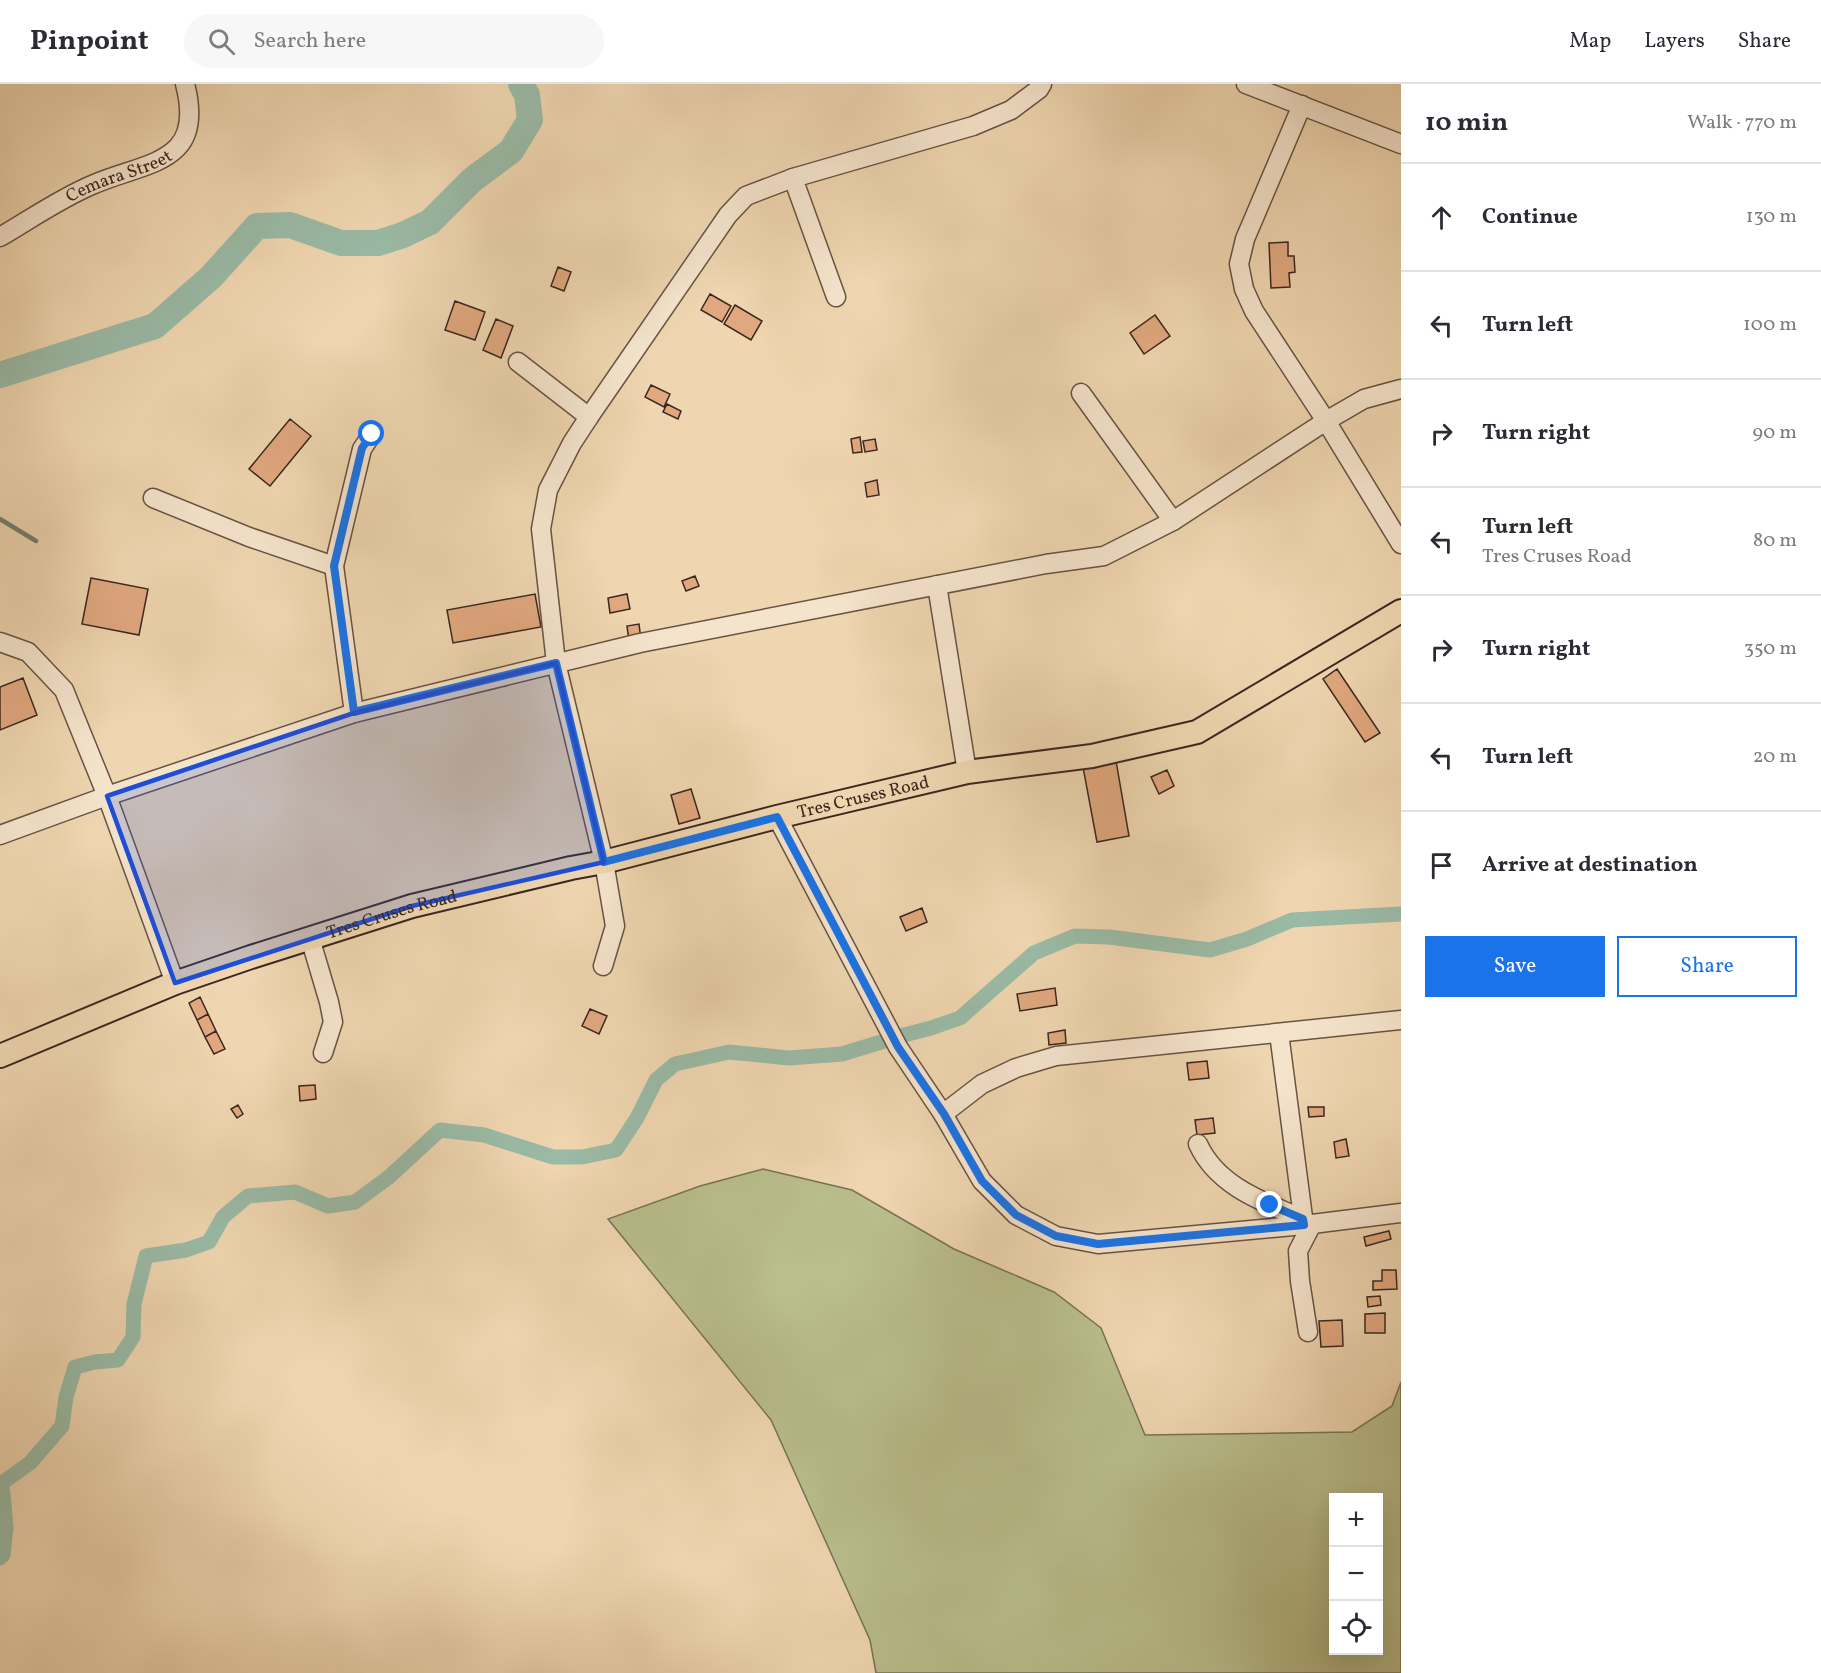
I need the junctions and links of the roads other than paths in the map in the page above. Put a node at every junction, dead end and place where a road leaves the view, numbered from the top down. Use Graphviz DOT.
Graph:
graph roads {
  1 [pos="185,84"];
  2 [pos="1042,84"];
  3 [pos="1246,84"];
  4 [pos="1302,105"];
  5 [pos="1401,144"];
  6 [pos="793,178"];
  7 [pos="0,237"];
  8 [pos="836,297"];
  9 [pos="518,362"];
  10 [pos="1401,389"];
  11 [pos="1081,393"];
  12 [pos="589,417"];
  13 [pos="1326,421"];
  14 [pos="372,434"];
  15 [pos="153,498"];
  16 [pos="1173,521"];
  17 [pos="1401,544"];
  18 [pos="334,566"];
  19 [pos="937,585"];
  20 [pos="1401,611"];
  21 [pos="0,642"];
  22 [pos="556,663"];
  23 [pos="354,712"];
  24 [pos="967,772"];
  25 [pos="107,796"];
  26 [pos="777,817"];
  27 [pos="0,835"];
  28 [pos="604,862"];
  29 [pos="310,938"];
  30 [pos="603,966"];
  31 [pos="175,983"];
  32 [pos="1401,1020"];
  33 [pos="1279,1033"];
  34 [pos="322,1053"];
  35 [pos="0,1056"];
  36 [pos="944,1114"];
  37 [pos="1198,1144"];
  38 [pos="1401,1213"];
  39 [pos="1306,1223"];
  40 [pos="1308,1332"];
  1 -- 7 [label="street, Cemara Street"];
  2 -- 6 [label="street"];
  3 -- 4 [label="street"];
  4 -- 5 [label="street"];
  4 -- 13 [label="street"];
  6 -- 8 [label="street"];
  6 -- 12 [label="street"];
  9 -- 12 [label="street"];
  10 -- 13 [label="street"];
  11 -- 16 [label="street"];
  12 -- 22 [label="street"];
  13 -- 16 [label="street"];
  13 -- 17 [label="street"];
  14 -- 18 [label="street"];
  15 -- 18 [label="street"];
  16 -- 19 [label="street"];
  18 -- 23 [label="street"];
  19 -- 22 [label="street"];
  19 -- 24 [label="street"];
  20 -- 24 [label="main road, Tres Cruses Road"];
  21 -- 25 [label="street"];
  22 -- 23 [label="street"];
  22 -- 28 [label="street"];
  23 -- 25 [label="street"];
  24 -- 26 [label="main road, Tres Cruses Road"];
  25 -- 27 [label="street"];
  25 -- 31 [label="street"];
  26 -- 28 [label="main road, Tres Cruses Road"];
  26 -- 36 [label="street"];
  28 -- 29 [label="main road, Tres Cruses Road"];
  28 -- 30 [label="street"];
  29 -- 31 [label="main road, Tres Cruses Road"];
  29 -- 34 [label="street"];
  31 -- 35 [label="main road, Tres Cruses Road"];
  32 -- 33 [label="street"];
  33 -- 36 [label="street"];
  33 -- 39 [label="street"];
  36 -- 39 [label="street"];
  37 -- 39 [label="street"];
  38 -- 39 [label="street"];
  39 -- 40 [label="street"];
}
